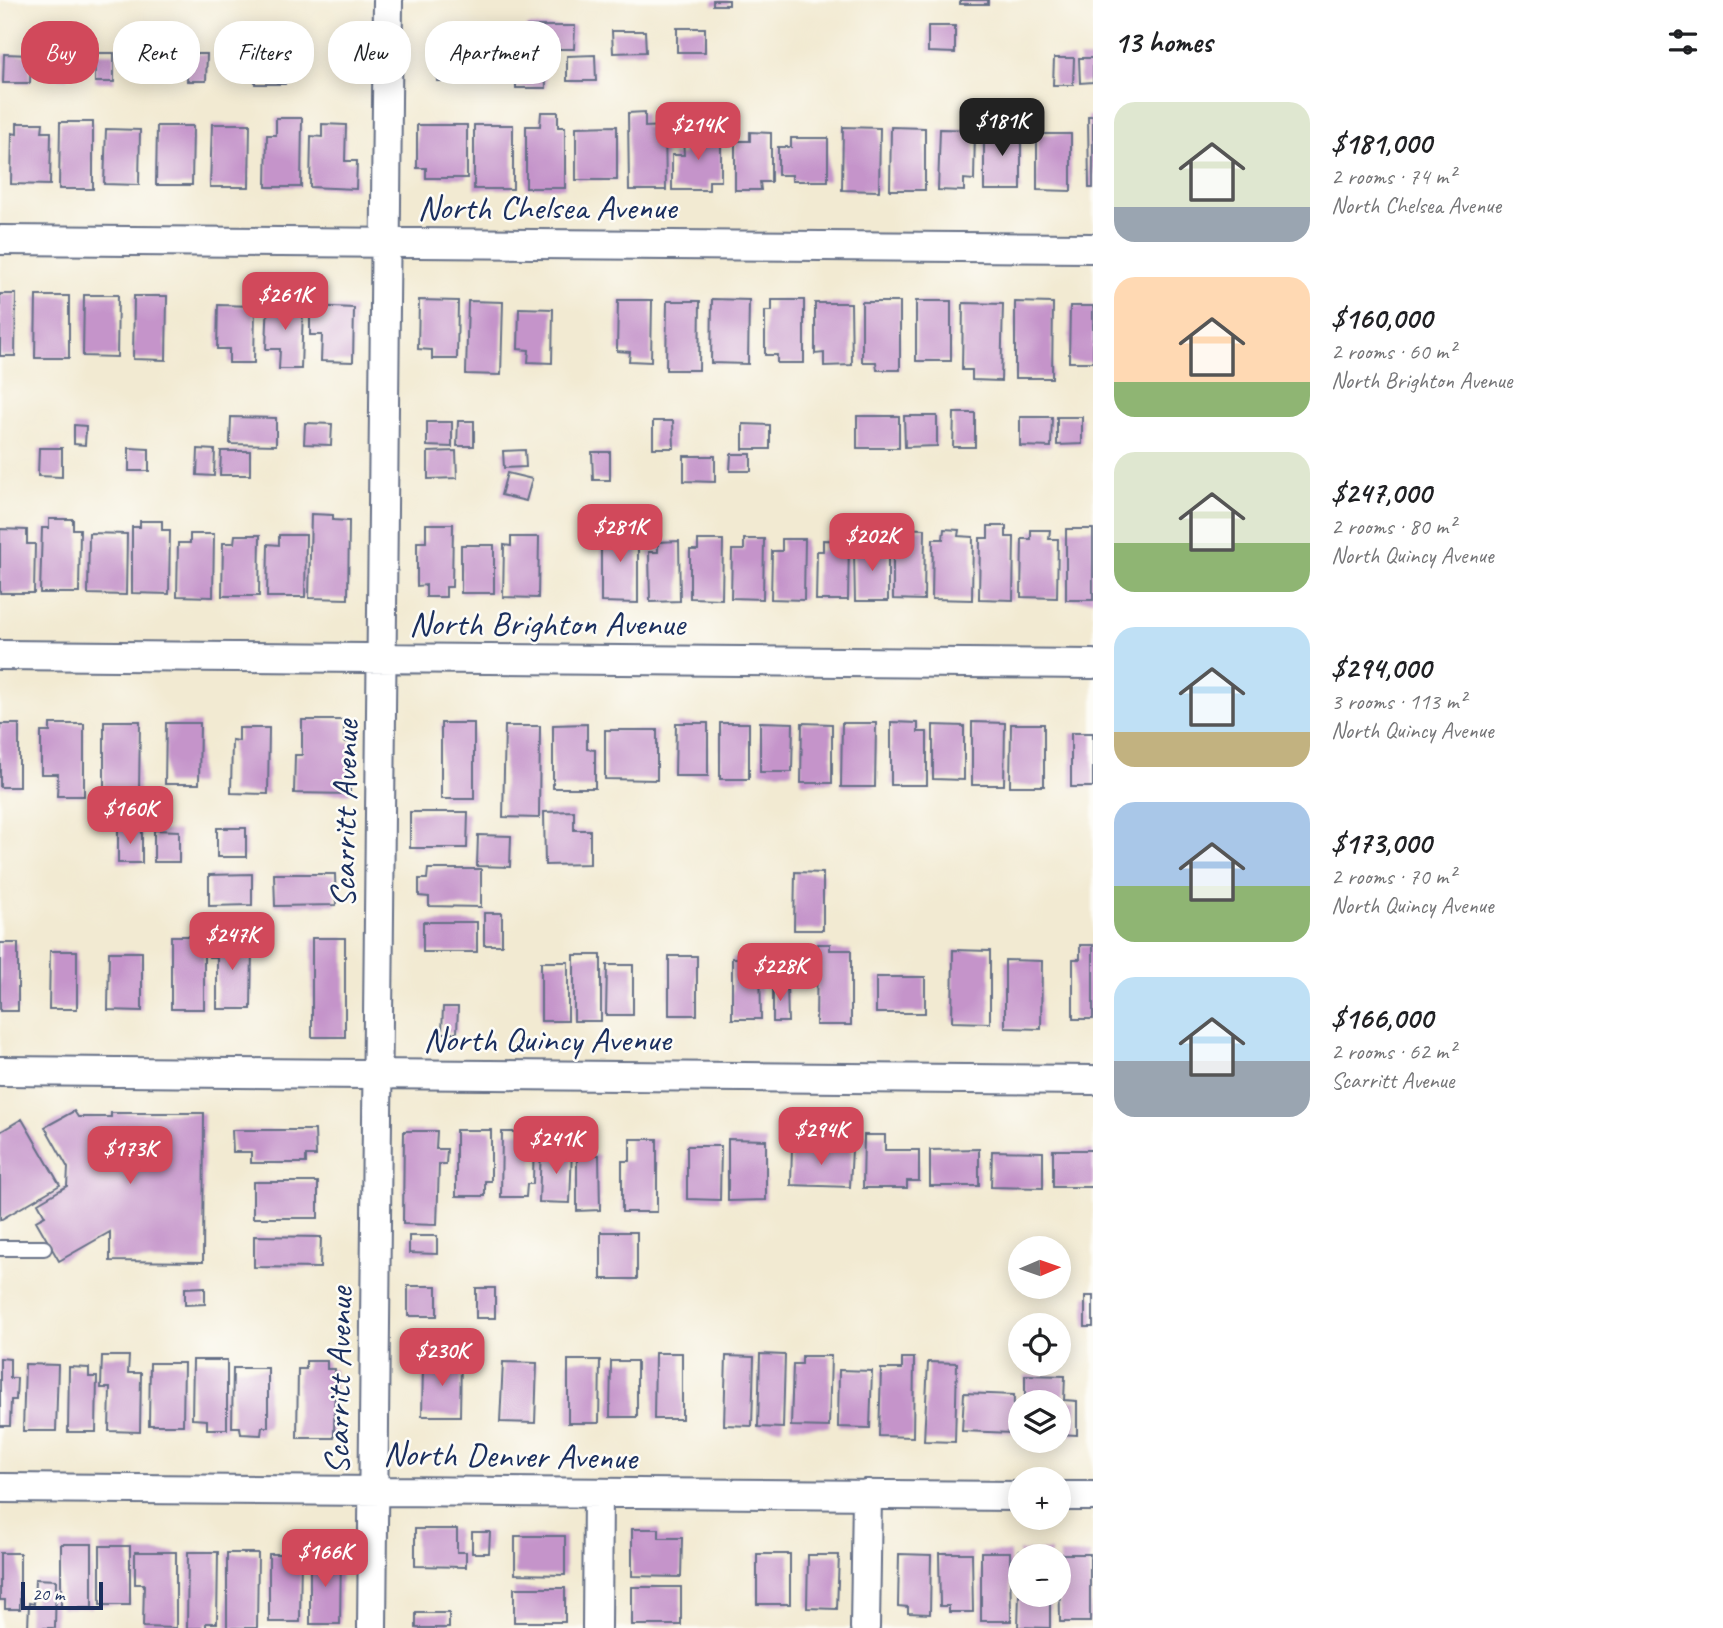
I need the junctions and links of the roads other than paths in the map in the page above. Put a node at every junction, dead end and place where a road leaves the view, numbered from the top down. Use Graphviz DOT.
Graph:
graph roads {
  1 [pos="388,0"];
  2 [pos="0,240"];
  3 [pos="386,243"];
  4 [pos="1093,248"];
  5 [pos="0,655"];
  6 [pos="382,658"];
  7 [pos="1093,664"];
  8 [pos="0,1071"];
  9 [pos="378,1074"];
  10 [pos="1093,1080"];
  11 [pos="0,1248"];
  12 [pos="44,1248"];
  13 [pos="0,1488"];
  14 [pos="374,1491"];
  15 [pos="598,1493"];
  16 [pos="867,1494"];
  17 [pos="1008,1496"];
  18 [pos="1071,1496"];
  19 [pos="1093,1496"];
  20 [pos="372,1628"];
  21 [pos="597,1628"];
  22 [pos="865,1628"];
  1 -- 3 [label="street, Scarritt Avenue"];
  2 -- 3 [label="street, North Chelsea Avenue"];
  3 -- 4 [label="street, North Chelsea Avenue"];
  3 -- 6 [label="street, Scarritt Avenue"];
  5 -- 6 [label="street, North Brighton Avenue"];
  6 -- 7 [label="street, North Brighton Avenue"];
  6 -- 9 [label="street, Scarritt Avenue"];
  8 -- 9 [label="street, North Quincy Avenue"];
  9 -- 10 [label="street, North Quincy Avenue"];
  9 -- 14 [label="street, Scarritt Avenue"];
  11 -- 12 [label="lane"];
  13 -- 14 [label="street, North Denver Avenue"];
  14 -- 15 [label="street, North Denver Avenue"];
  14 -- 20 [label="street, Scarritt Avenue"];
  15 -- 16 [label="street, North Denver Avenue"];
  15 -- 21 [label="street"];
  16 -- 17 [label="street, North Denver Avenue"];
  16 -- 22 [label="street"];
  18 -- 19 [label="street"];
}
